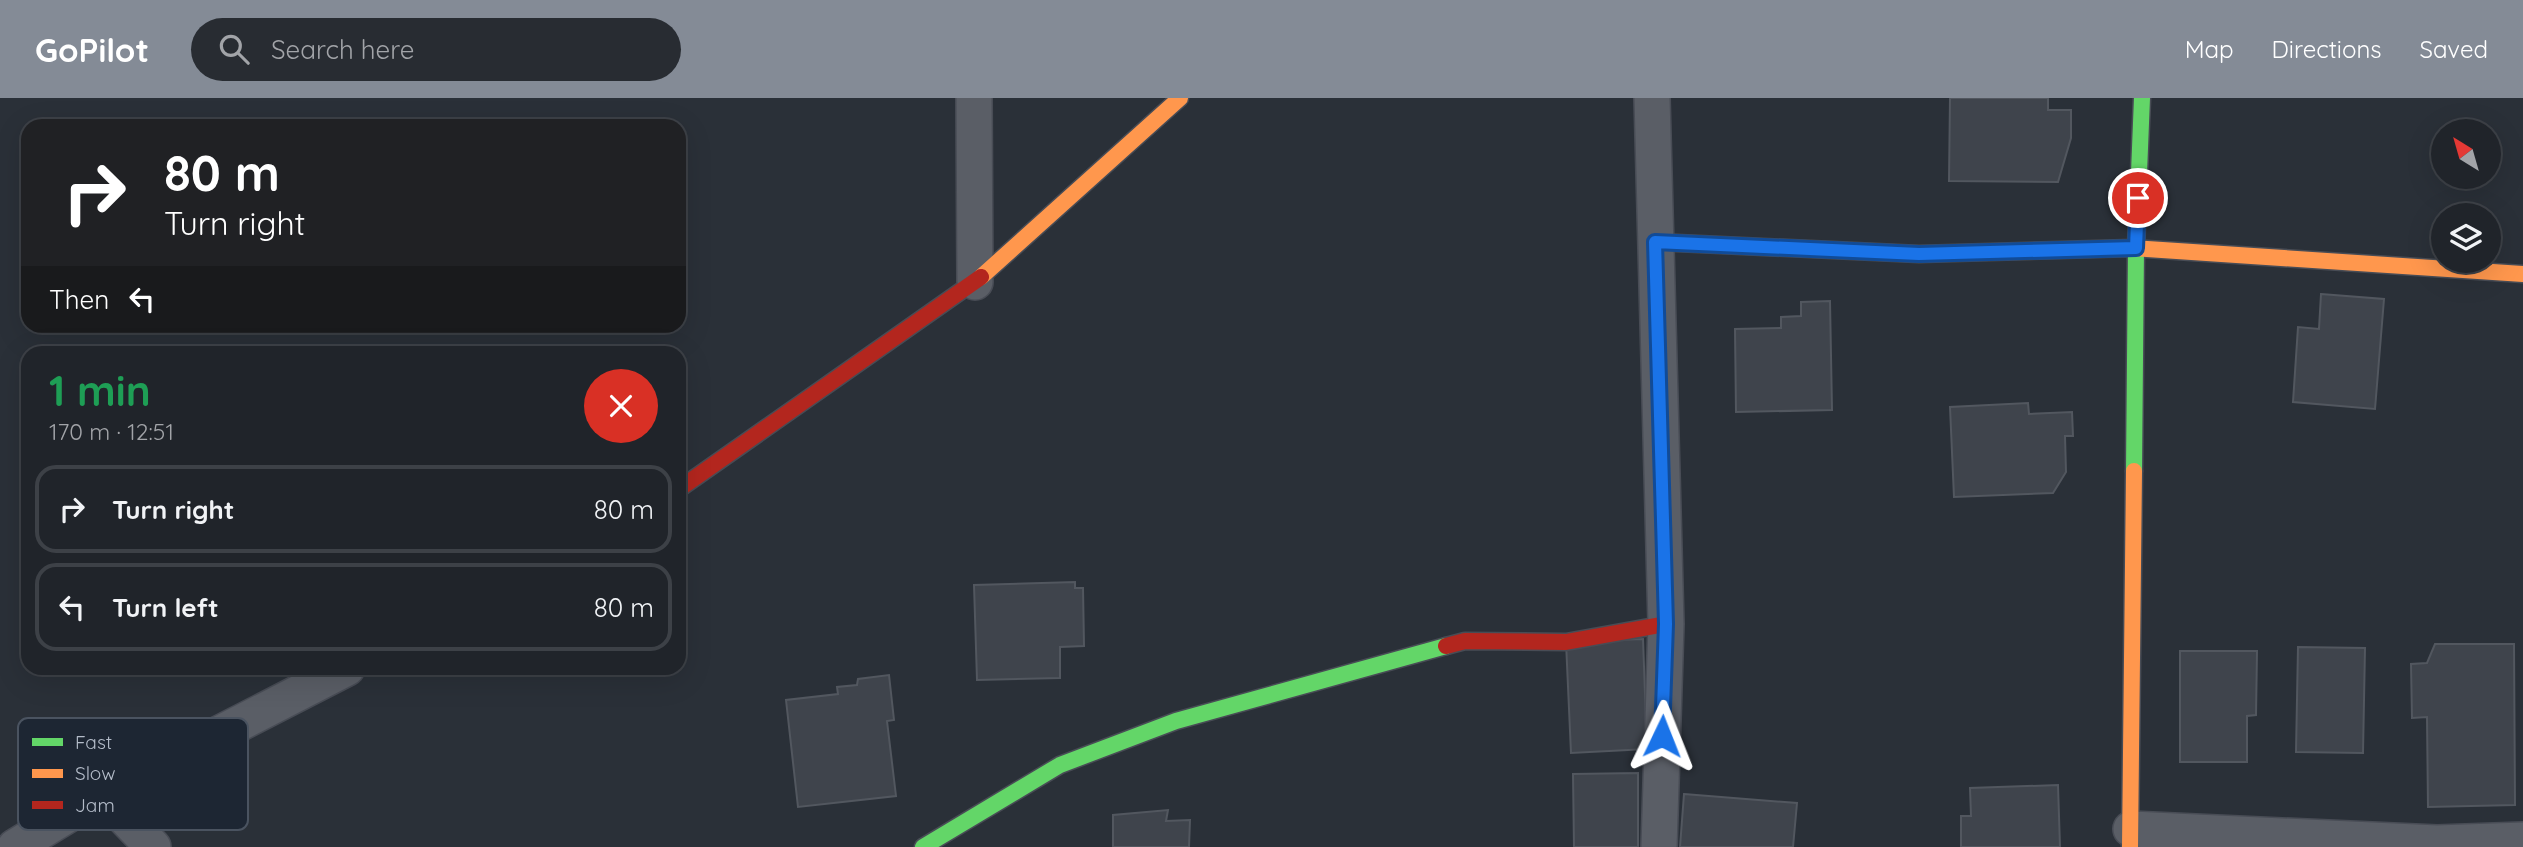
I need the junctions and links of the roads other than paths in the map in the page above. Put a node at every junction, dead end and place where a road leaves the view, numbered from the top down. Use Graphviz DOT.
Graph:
graph roads {
  1 [pos="974,98"];
  2 [pos="1180,98"];
  3 [pos="1652,98"];
  4 [pos="2142,98"];
  5 [pos="1655,242"];
  6 [pos="2136,248"];
  7 [pos="2523,274"];
  8 [pos="975,282"];
  9 [pos="686,484"];
  10 [pos="1666,624"];
  11 [pos="332,675"];
  12 [pos="248,719"];
  13 [pos="43,830"];
  14 [pos="137,830"];
  15 [pos="2131,838"];
  16 [pos="2519,842"];
  17 [pos="15,847"];
  18 [pos="153,847"];
  19 [pos="923,847"];
  20 [pos="1659,847"];
  1 -- 8 [label="street"];
  2 -- 8 [label="street"];
  3 -- 5 [label="street"];
  4 -- 6 [label="street"];
  5 -- 6 [label="street"];
  5 -- 10 [label="street"];
  6 -- 7 [label="street"];
  6 -- 15 [label="street"];
  8 -- 9 [label="street"];
  10 -- 19 [label="street"];
  10 -- 20 [label="street"];
  11 -- 12 [label="street"];
  13 -- 17 [label="street"];
  14 -- 18 [label="street"];
  15 -- 16 [label="street"];
}
